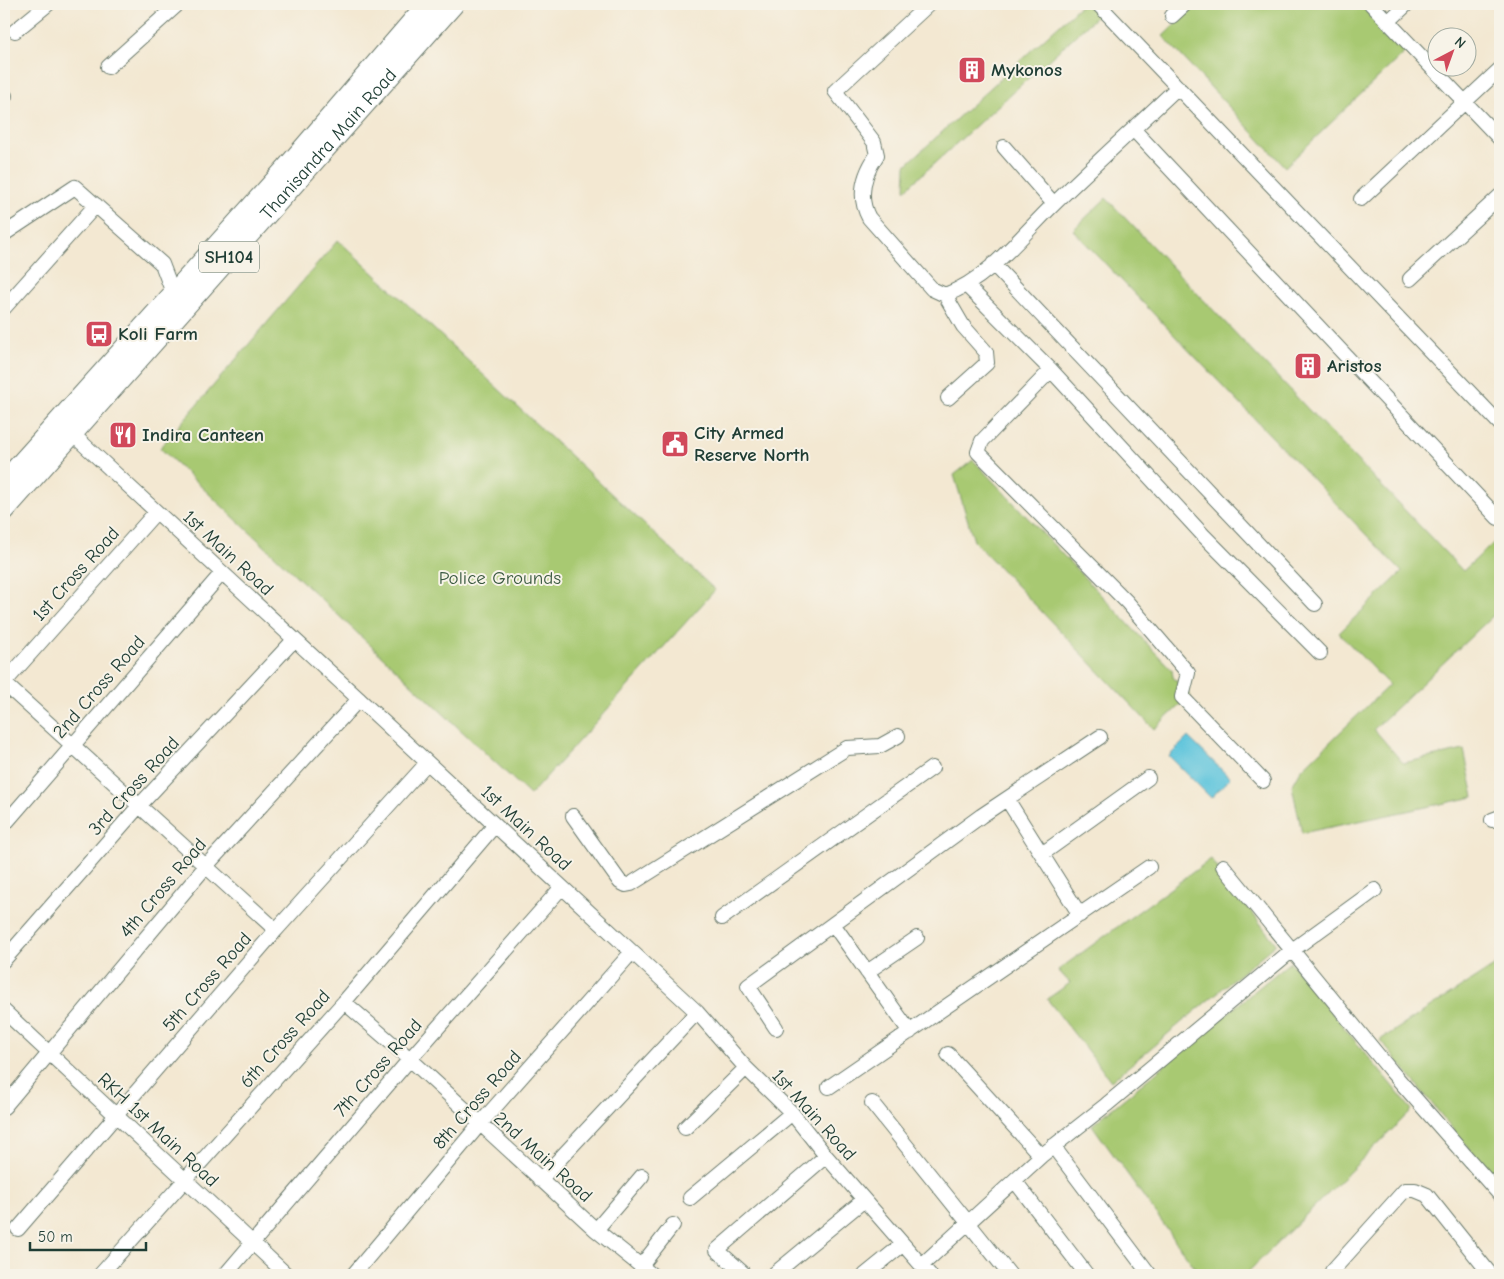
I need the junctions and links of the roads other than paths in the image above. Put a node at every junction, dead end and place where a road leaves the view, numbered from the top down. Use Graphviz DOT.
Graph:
graph roads {
  1 [pos="48,4"];
  2 [pos="178,4"];
  3 [pos="428,4"];
  4 [pos="453,4"];
  5 [pos="929,4"];
  6 [pos="1098,4"];
  7 [pos="1185,4"];
  8 [pos="1371,4"];
  9 [pos="1407,4"];
  10 [pos="1172,16"];
  11 [pos="1388,22"];
  12 [pos="15,31"];
  13 [pos="108,67"];
  14 [pos="1500,69"];
  15 [pos="1178,88"];
  16 [pos="1464,102"];
  17 [pos="1133,129"];
  18 [pos="1500,140"];
  19 [pos="1004,147"];
  20 [pos="1500,196"];
  21 [pos="1361,199"];
  22 [pos="1054,204"];
  23 [pos="96,205"];
  24 [pos="4,234"];
  25 [pos="993,264"];
  26 [pos="1410,279"];
  27 [pos="967,286"];
  28 [pos="173,293"];
  29 [pos="945,296"];
  30 [pos="4,308"];
  31 [pos="1051,370"];
  32 [pos="948,398"];
  33 [pos="1500,424"];
  34 [pos="65,427"];
  35 [pos="4,483"];
  36 [pos="4,510"];
  37 [pos="156,512"];
  38 [pos="1498,518"];
  39 [pos="222,573"];
  40 [pos="1314,604"];
  41 [pos="294,640"];
  42 [pos="1320,653"];
  43 [pos="4,683"];
  44 [pos="359,699"];
  45 [pos="898,736"];
  46 [pos="1100,737"];
  47 [pos="74,746"];
  48 [pos="428,763"];
  49 [pos="932,768"];
  50 [pos="1148,778"];
  51 [pos="1262,781"];
  52 [pos="1007,798"];
  53 [pos="140,806"];
  54 [pos="573,816"];
  55 [pos="4,825"];
  56 [pos="495,825"];
  57 [pos="1042,854"];
  58 [pos="206,866"];
  59 [pos="1149,866"];
  60 [pos="1223,866"];
  61 [pos="562,887"];
  62 [pos="1375,890"];
  63 [pos="1080,915"];
  64 [pos="722,918"];
  65 [pos="833,924"];
  66 [pos="276,930"];
  67 [pos="917,938"];
  68 [pos="1291,951"];
  69 [pos="632,952"];
  70 [pos="4,960"];
  71 [pos="867,972"];
  72 [pos="344,1002"];
  73 [pos="4,1012"];
  74 [pos="697,1012"];
  75 [pos="776,1028"];
  76 [pos="910,1032"];
  77 [pos="48,1053"];
  78 [pos="948,1054"];
  79 [pos="410,1059"];
  80 [pos="746,1068"];
  81 [pos="829,1087"];
  82 [pos="872,1104"];
  83 [pos="4,1107"];
  84 [pos="792,1113"];
  85 [pos="116,1116"];
  86 [pos="479,1125"];
  87 [pos="685,1128"];
  88 [pos="1054,1146"];
  89 [pos="826,1156"];
  90 [pos="1041,1156"];
  91 [pos="642,1176"];
  92 [pos="185,1180"];
  93 [pos="540,1180"];
  94 [pos="1015,1181"];
  95 [pos="1500,1195"];
  96 [pos="690,1198"];
  97 [pos="864,1200"];
  98 [pos="967,1221"];
  99 [pos="673,1225"];
  100 [pos="18,1229"];
  101 [pos="596,1230"];
  102 [pos="252,1243"];
  103 [pos="902,1245"];
  104 [pos="641,1266"];
  105 [pos="926,1270"];
  106 [pos="1332,1271"];
  107 [pos="100,1275"];
  108 [pos="225,1275"];
  109 [pos="287,1275"];
  110 [pos="353,1275"];
  111 [pos="652,1275"];
  112 [pos="741,1275"];
  113 [pos="773,1275"];
  114 [pos="865,1275"];
  115 [pos="1010,1275"];
  116 [pos="1087,1275"];
  117 [pos="1150,1275"];
  118 [pos="1491,1275"];
  1 -- 12 [label="street"];
  2 -- 13 [label="street"];
  3 -- 28 [label="main road, Thanisandra Main Road / SH104"];
  4 -- 34 [label="main road, Thanisandra Main Road / SH104"];
  5 -- 29 [label="street"];
  6 -- 15 [label="street"];
  7 -- 10 [label="street"];
  8 -- 11 [label="street"];
  9 -- 11 [label="street"];
  11 -- 16 [label="street"];
  14 -- 16 [label="street"];
  15 -- 17 [label="street"];
  15 -- 33 [label="street"];
  16 -- 18 [label="street"];
  16 -- 21 [label="street"];
  17 -- 22 [label="street"];
  17 -- 38 [label="street"];
  19 -- 22 [label="street"];
  20 -- 26 [label="street"];
  22 -- 25 [label="street"];
  23 -- 24 [label="street"];
  23 -- 28 [label="street"];
  23 -- 30 [label="street"];
  25 -- 27 [label="street"];
  25 -- 40 [label="street"];
  27 -- 29 [label="street"];
  27 -- 31 [label="street"];
  28 -- 34 [label="main road, Thanisandra Main Road / SH104"];
  29 -- 32 [label="street"];
  31 -- 42 [label="street"];
  31 -- 51 [label="street"];
  34 -- 35 [label="main road, Thanisandra Main Road / SH104"];
  34 -- 36 [label="main road, Thanisandra Main Road / SH104"];
  34 -- 37 [label="street, 1st Main Road"];
  37 -- 39 [label="street, 1st Main Road"];
  37 -- 43 [label="street, 1st Cross Road"];
  39 -- 41 [label="street, 1st Main Road"];
  39 -- 47 [label="street, 2nd Cross Road"];
  41 -- 44 [label="street, 1st Main Road"];
  41 -- 53 [label="street, 3rd Cross Road"];
  43 -- 47 [label="street"];
  44 -- 48 [label="street, 1st Main Road"];
  44 -- 58 [label="street, 4th Cross Road"];
  45 -- 54 [label="street"];
  46 -- 52 [label="street"];
  47 -- 53 [label="street"];
  47 -- 55 [label="street, 2nd Cross Road"];
  48 -- 56 [label="street, 1st Main Road"];
  48 -- 66 [label="street, 5th Cross Road"];
  49 -- 64 [label="street"];
  50 -- 57 [label="street"];
  52 -- 57 [label="street"];
  52 -- 65 [label="street"];
  53 -- 58 [label="street"];
  53 -- 70 [label="street, 3rd Cross Road"];
  56 -- 61 [label="street, 1st Main Road"];
  56 -- 72 [label="street, 6th Cross Road"];
  57 -- 63 [label="street"];
  58 -- 66 [label="street"];
  58 -- 77 [label="street, 4th Cross Road"];
  59 -- 63 [label="street"];
  60 -- 68 [label="street"];
  61 -- 69 [label="street, 1st Main Road"];
  61 -- 79 [label="street, 7th Cross Road"];
  62 -- 68 [label="street"];
  63 -- 76 [label="street"];
  65 -- 71 [label="street"];
  65 -- 75 [label="street"];
  66 -- 85 [label="street, 5th Cross Road"];
  67 -- 71 [label="street"];
  68 -- 88 [label="street"];
  68 -- 95 [label="street"];
  69 -- 74 [label="street, 1st Main Road"];
  69 -- 86 [label="street, 8th Cross Road"];
  71 -- 76 [label="street"];
  72 -- 79 [label="street, 2nd Main Road"];
  72 -- 92 [label="street, 6th Cross Road"];
  73 -- 77 [label="street, RKH 1st Main Road"];
  74 -- 80 [label="street, 1st Main Road"];
  74 -- 93 [label="street"];
  76 -- 81 [label="street"];
  77 -- 83 [label="street, 4th Cross Road"];
  77 -- 85 [label="street, RKH 1st Main Road"];
  78 -- 90 [label="street"];
  79 -- 86 [label="street, 2nd Main Road"];
  79 -- 102 [label="street, 7th Cross Road"];
  80 -- 84 [label="street, 1st Main Road"];
  80 -- 87 [label="street"];
  82 -- 98 [label="street"];
  84 -- 89 [label="street, 1st Main Road"];
  84 -- 96 [label="street"];
  85 -- 92 [label="street, RKH 1st Main Road"];
  85 -- 100 [label="street, 5th Cross Road"];
  86 -- 93 [label="street, 2nd Main Road"];
  86 -- 110 [label="street, 8th Cross Road"];
  88 -- 90 [label="street"];
  88 -- 117 [label="street"];
  89 -- 97 [label="street, 1st Main Road"];
  89 -- 112 [label="street"];
  90 -- 94 [label="street"];
  91 -- 101 [label="street"];
  92 -- 102 [label="street, RKH 1st Main Road"];
  92 -- 107 [label="street, 6th Cross Road"];
  93 -- 101 [label="street, 2nd Main Road"];
  94 -- 98 [label="street"];
  94 -- 116 [label="street"];
  97 -- 103 [label="street, 1st Main Road"];
  97 -- 113 [label="street"];
  98 -- 105 [label="street"];
  98 -- 115 [label="street"];
  99 -- 104 [label="street"];
  101 -- 104 [label="street, 2nd Main Road"];
  102 -- 108 [label="street, 7th Cross Road"];
  102 -- 109 [label="street, RKH 1st Main Road"];
  103 -- 105 [label="street, 1st Main Road"];
  103 -- 114 [label="street"];
  104 -- 111 [label="street, 2nd Main Road"];
  106 -- 118 [label="street"];
}
